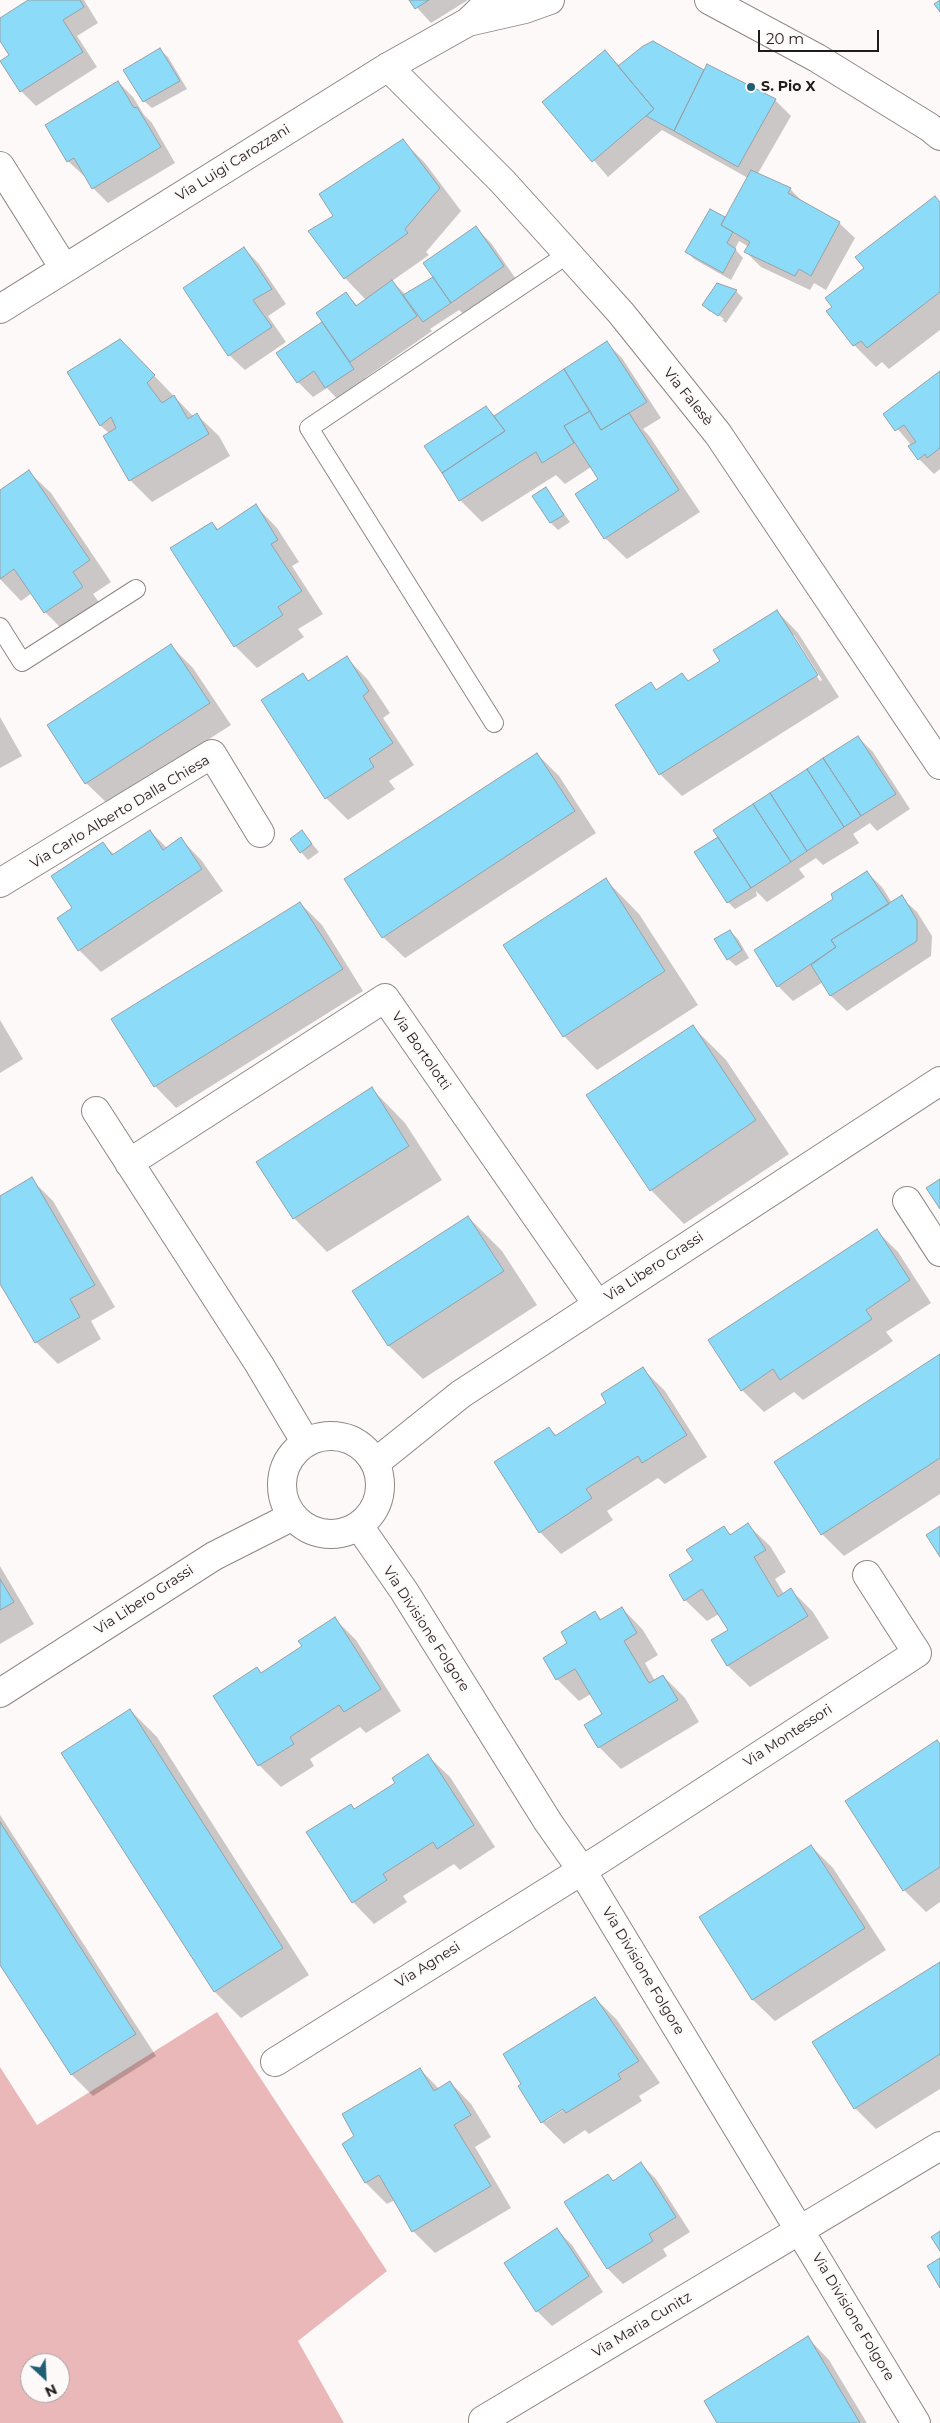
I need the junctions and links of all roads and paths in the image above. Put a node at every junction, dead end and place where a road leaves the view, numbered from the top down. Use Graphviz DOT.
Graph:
graph roads {
  1 [pos="491,0"];
  2 [pos="550,0"];
  3 [pos="709,0"];
  4 [pos="468,22"];
  5 [pos="388,67"];
  6 [pos="940,136"];
  7 [pos="0,166"];
  8 [pos="568,254"];
  9 [pos="64,268"];
  10 [pos="0,308"];
  11 [pos="136,589"];
  12 [pos="0,627"];
  13 [pos="494,722"];
  14 [pos="940,765"];
  15 [pos="260,833"];
  16 [pos="0,883"];
  17 [pos="940,1081"];
  18 [pos="96,1112"];
  19 [pos="130,1164"];
  20 [pos="906,1201"];
  21 [pos="940,1252"];
  22 [pos="597,1304"];
  23 [pos="306,1443"];
  24 [pos="375,1463"];
  25 [pos="293,1516"];
  26 [pos="359,1526"];
  27 [pos="867,1575"];
  28 [pos="0,1692"];
  29 [pos="581,1869"];
  30 [pos="275,2062"];
  31 [pos="940,2146"];
  32 [pos="801,2231"];
  33 [pos="483,2420"];
  34 [pos="916,2423"];
  1 -- 4 [label="street, Via Luigi Carozzani"];
  2 -- 4 [label="street, Via Luigi Carozzani"];
  3 -- 6 [label="street"];
  4 -- 5 [label="street, Via Luigi Carozzani"];
  5 -- 8 [label="street, Via Falesè"];
  5 -- 9 [label="street, Via Luigi Carozzani"];
  7 -- 9 [label="street"];
  8 -- 13 [label="lane"];
  8 -- 14 [label="street, Via Falesè"];
  9 -- 10 [label="street, Via Luigi Carozzani"];
  11 -- 12 [label="lane"];
  15 -- 16 [label="street, Via Carlo Alberto Dalla Chiesa"];
  17 -- 22 [label="street, Via Libero Grassi"];
  18 -- 19 [label="street"];
  19 -- 22 [label="street, Via Bortolotti"];
  19 -- 23 [label="street"];
  20 -- 21 [label="street"];
  22 -- 24 [label="street, Via Libero Grassi"];
  23 -- 24 [label="street"];
  23 -- 25 [label="street"];
  24 -- 26 [label="street"];
  25 -- 26 [label="street"];
  25 -- 28 [label="street, Via Libero Grassi"];
  26 -- 29 [label="street, Via Divisione Folgore"];
  27 -- 29 [label="street, Via Montessori"];
  29 -- 30 [label="street, Via Agnesi"];
  29 -- 32 [label="street, Via Divisione Folgore"];
  31 -- 32 [label="street, Via Maria Cunitz"];
  32 -- 33 [label="street, Via Maria Cunitz"];
  32 -- 34 [label="street, Via Divisione Folgore"];
}
